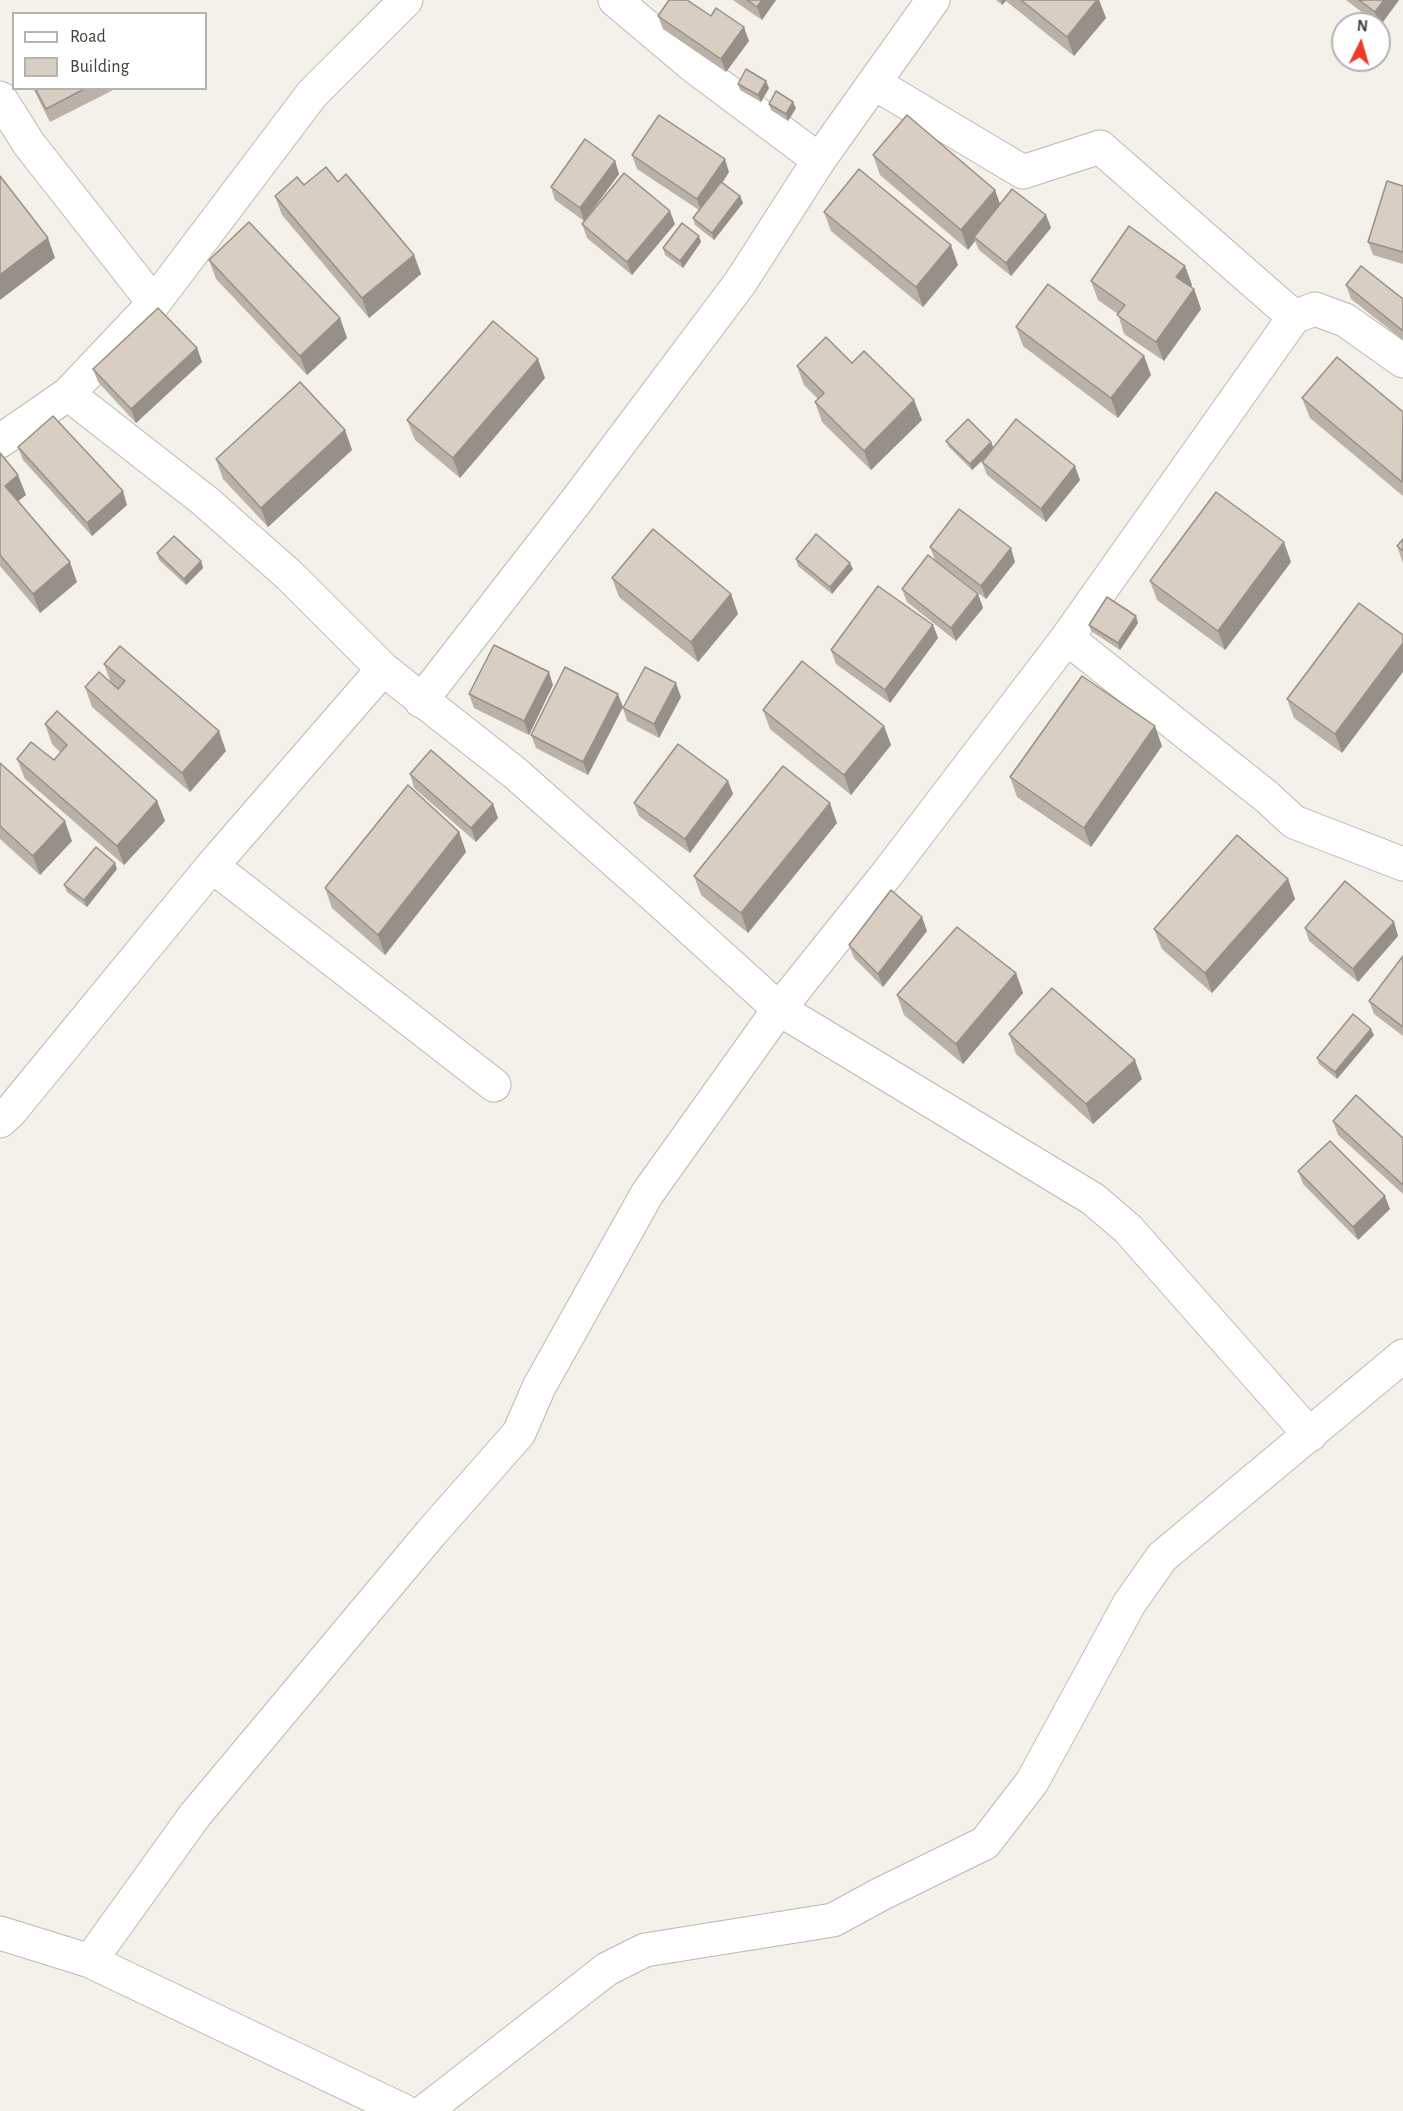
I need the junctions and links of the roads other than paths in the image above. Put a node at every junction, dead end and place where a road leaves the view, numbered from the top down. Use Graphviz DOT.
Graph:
graph roads {
  1 [pos="406,0"];
  2 [pos="615,0"];
  3 [pos="933,0"];
  4 [pos="874,83"];
  5 [pos="0,98"];
  6 [pos="819,160"];
  7 [pos="154,303"];
  8 [pos="1294,317"];
  9 [pos="1403,361"];
  10 [pos="68,394"];
  11 [pos="0,441"];
  12 [pos="1067,638"];
  13 [pos="383,669"];
  14 [pos="421,701"];
  15 [pos="1403,864"];
  16 [pos="212,866"];
  17 [pos="779,1009"];
  18 [pos="494,1084"];
  19 [pos="0,1121"];
  20 [pos="1403,1356"];
  21 [pos="1310,1435"];
  22 [pos="0,1933"];
  23 [pos="90,1961"];
  24 [pos="404,2111"];
  25 [pos="425,2111"];
  1 -- 7 [label="street"];
  2 -- 6 [label="street"];
  3 -- 4 [label="street"];
  4 -- 6 [label="street"];
  4 -- 8 [label="street"];
  5 -- 7 [label="street"];
  6 -- 14 [label="street"];
  7 -- 10 [label="street"];
  8 -- 9 [label="street"];
  8 -- 12 [label="street"];
  10 -- 11 [label="street"];
  10 -- 13 [label="street"];
  12 -- 15 [label="street"];
  12 -- 17 [label="street"];
  13 -- 14 [label="street"];
  13 -- 16 [label="street"];
  14 -- 17 [label="street"];
  16 -- 18 [label="street"];
  16 -- 19 [label="street"];
  17 -- 21 [label="street"];
  17 -- 23 [label="street"];
  20 -- 21 [label="street"];
  21 -- 25 [label="street"];
  22 -- 23 [label="street"];
  23 -- 24 [label="street"];
}
